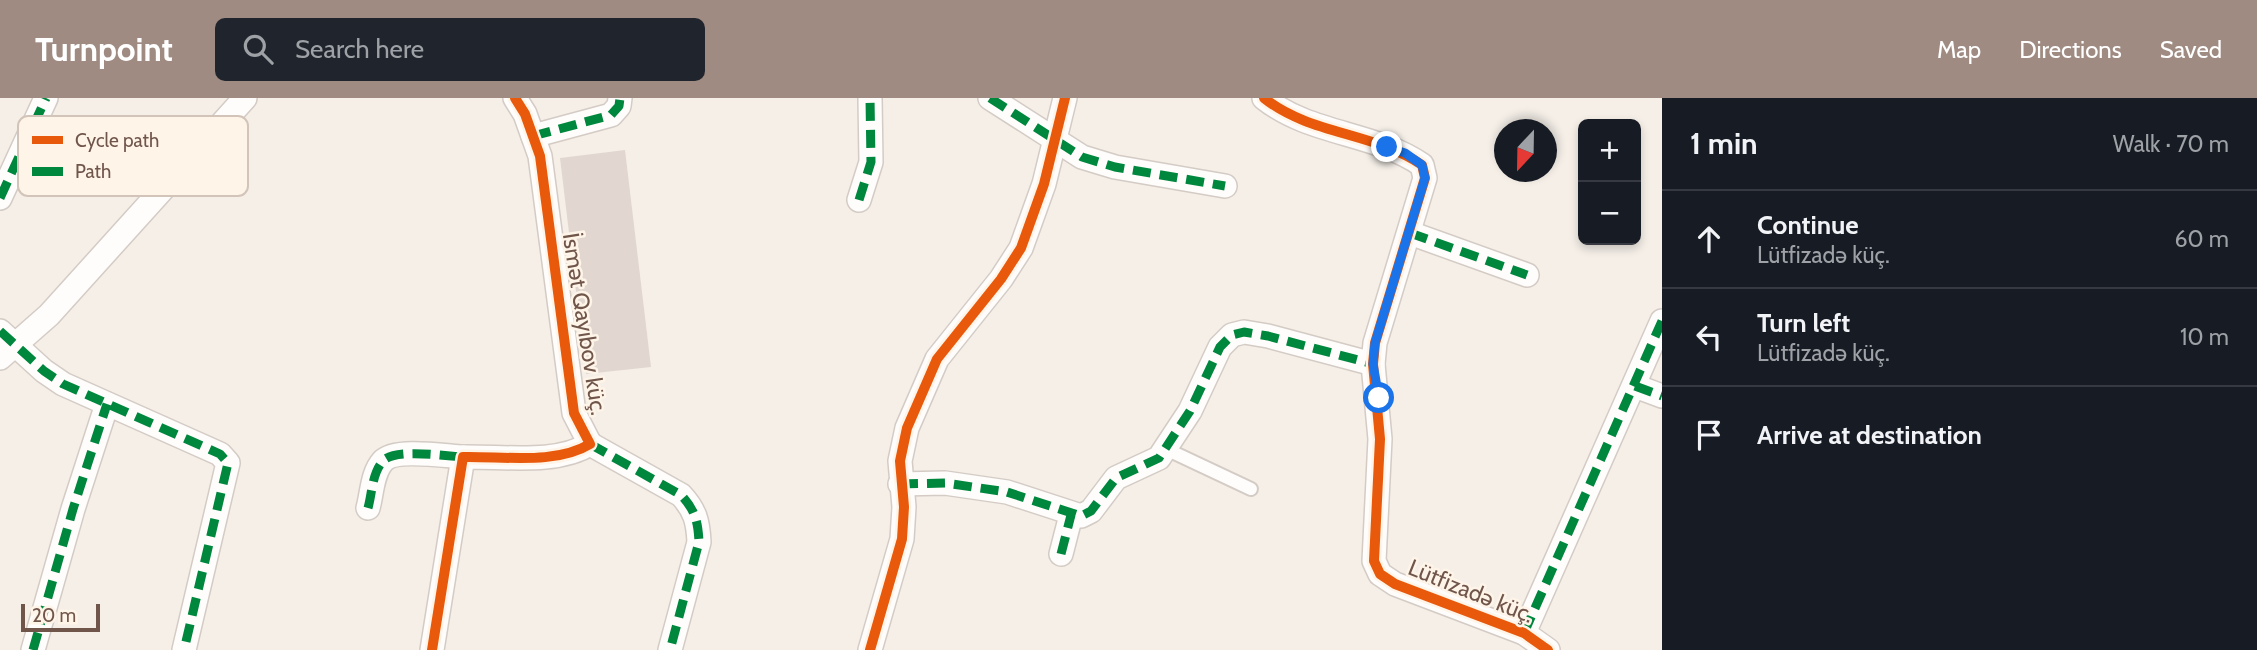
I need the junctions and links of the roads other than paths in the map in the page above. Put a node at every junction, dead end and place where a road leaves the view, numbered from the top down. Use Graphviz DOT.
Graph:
graph roads {
  1 [pos="46,98"];
  2 [pos="245,98"];
  3 [pos="515,98"];
  4 [pos="620,98"];
  5 [pos="870,98"];
  6 [pos="990,98"];
  7 [pos="1065,98"];
  8 [pos="1264,98"];
  9 [pos="38,116"];
  10 [pos="229,116"];
  11 [pos="533,136"];
  12 [pos="1055,142"];
  13 [pos="18,159"];
  14 [pos="1225,186"];
  15 [pos="157,196"];
  16 [pos="0,198"];
  17 [pos="859,200"];
  18 [pos="1410,233"];
  19 [pos="1527,275"];
  20 [pos="1662,321"];
  21 [pos="5,345"];
  22 [pos="1373,364"];
  23 [pos="1635,386"];
  24 [pos="1662,396"];
  25 [pos="107,404"];
  26 [pos="590,444"];
  27 [pos="1166,449"];
  28 [pos="463,457"];
  29 [pos="900,484"];
  30 [pos="1251,489"];
  31 [pos="368,508"];
  32 [pos="1071,515"];
  33 [pos="1061,554"];
  34 [pos="1524,633"];
  35 [pos="33,650"];
  36 [pos="184,650"];
  37 [pos="432,650"];
  38 [pos="670,650"];
  39 [pos="870,650"];
  40 [pos="1548,650"];
  1 -- 9 [label="street"];
  2 -- 10 [label="street"];
  3 -- 11 [label="street, İsmət Qayıbov küç."];
  4 -- 11 [label="street"];
  5 -- 17 [label="street"];
  6 -- 12 [label="street"];
  7 -- 12 [label="street"];
  8 -- 18 [label="street, Lütfizadə küç."];
  11 -- 26 [label="street, İsmət Qayıbov küç."];
  12 -- 14 [label="street"];
  12 -- 29 [label="street"];
  13 -- 16 [label="street"];
  15 -- 21 [label="street"];
  18 -- 19 [label="street"];
  18 -- 22 [label="street, Lütfizadə küç."];
  20 -- 23 [label="street"];
  21 -- 25 [label="street"];
  22 -- 27 [label="street"];
  22 -- 34 [label="street, Lütfizadə küç."];
  23 -- 24 [label="street"];
  23 -- 34 [label="street"];
  25 -- 35 [label="street"];
  25 -- 36 [label="street"];
  26 -- 28 [label="street, İsmət Qayıbov küç."];
  26 -- 38 [label="street"];
  27 -- 30 [label="lane"];
  27 -- 32 [label="street"];
  28 -- 31 [label="street, İsmət Qayıbov küç."];
  28 -- 37 [label="street"];
  29 -- 32 [label="street"];
  29 -- 39 [label="street"];
  32 -- 33 [label="street"];
  34 -- 40 [label="street, Lütfizadə küç."];
}
